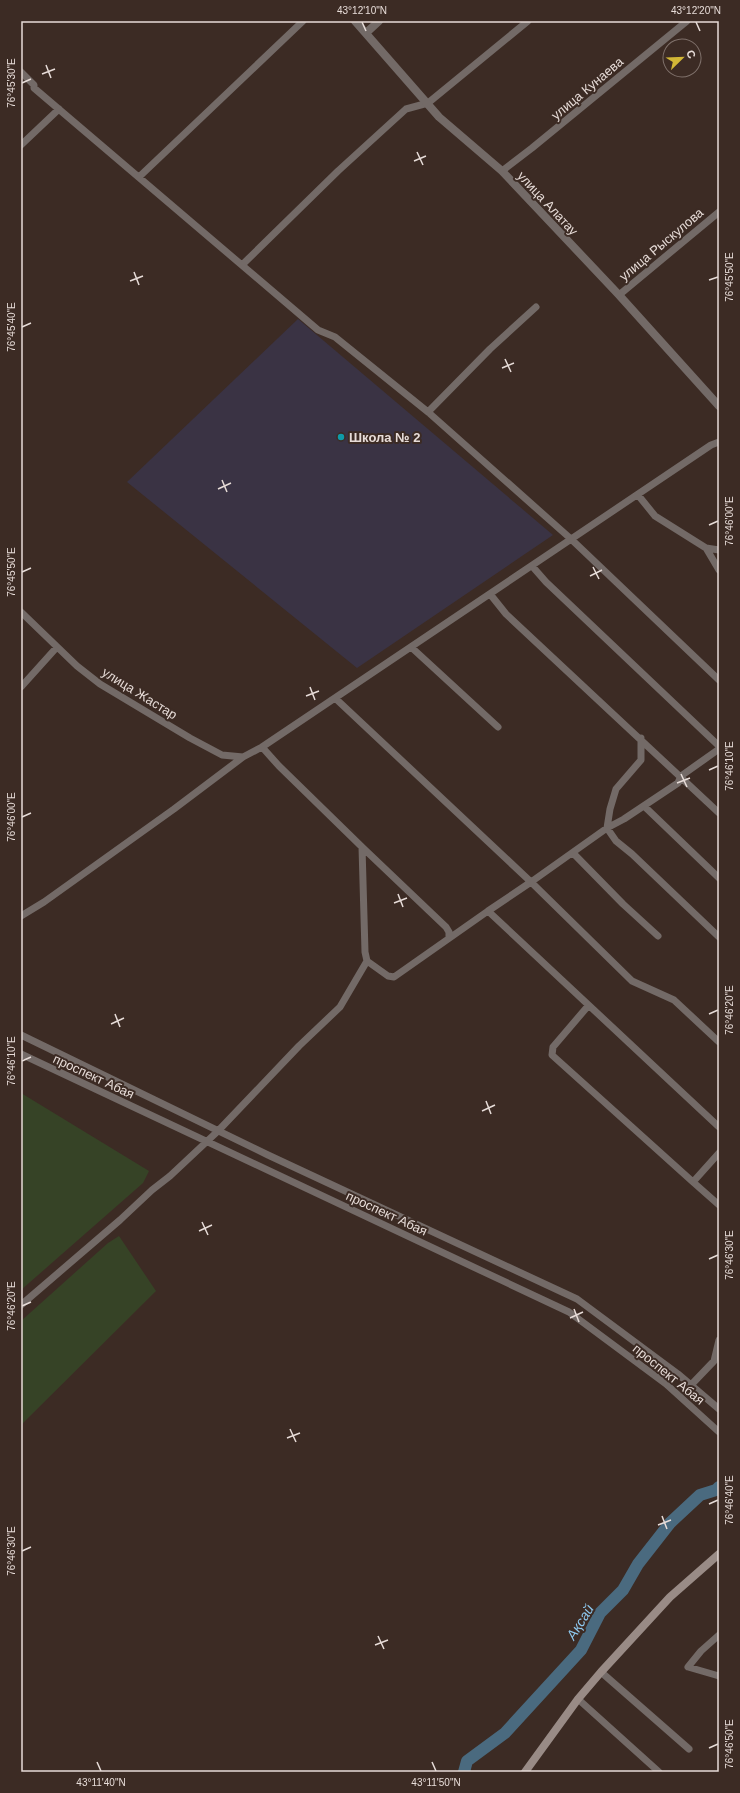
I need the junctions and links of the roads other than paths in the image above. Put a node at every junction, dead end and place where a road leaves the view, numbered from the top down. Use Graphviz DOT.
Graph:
graph roads {
  1 [pos="303,21"];
  2 [pos="355,21"];
  3 [pos="379,21"];
  4 [pos="528,21"];
  5 [pos="687,21"];
  6 [pos="366,33"];
  7 [pos="21,72"];
  8 [pos="428,103"];
  9 [pos="59,109"];
  10 [pos="21,144"];
  11 [pos="502,171"];
  12 [pos="139,177"];
  13 [pos="719,212"];
  14 [pos="242,264"];
  15 [pos="619,295"];
  16 [pos="536,307"];
  17 [pos="719,406"];
  18 [pos="428,412"];
  19 [pos="719,442"];
  20 [pos="638,495"];
  21 [pos="572,539"];
  22 [pos="706,548"];
  23 [pos="719,550"];
  24 [pos="532,566"];
  25 [pos="719,570"];
  26 [pos="490,594"];
  27 [pos="21,612"];
  28 [pos="57,646"];
  29 [pos="411,647"];
  30 [pos="719,680"];
  31 [pos="21,687"];
  32 [pos="335,698"];
  33 [pos="498,727"];
  34 [pos="641,738"];
  35 [pos="719,746"];
  36 [pos="262,747"];
  37 [pos="719,749"];
  38 [pos="243,757"];
  39 [pos="681,776"];
  40 [pos="644,806"];
  41 [pos="719,813"];
  42 [pos="607,828"];
  43 [pos="362,847"];
  44 [pos="573,853"];
  45 [pos="719,878"];
  46 [pos="531,882"];
  47 [pos="488,911"];
  48 [pos="21,916"];
  49 [pos="658,936"];
  50 [pos="719,937"];
  51 [pos="449,938"];
  52 [pos="367,961"];
  53 [pos="588,1006"];
  54 [pos="21,1035"];
  55 [pos="719,1042"];
  56 [pos="21,1054"];
  57 [pos="719,1127"];
  58 [pos="218,1131"];
  59 [pos="206,1142"];
  60 [pos="719,1153"];
  61 [pos="693,1182"];
  62 [pos="719,1205"];
  63 [pos="21,1305"];
  64 [pos="719,1340"];
  65 [pos="690,1385"];
  66 [pos="719,1409"];
  67 [pos="718,1427"];
  68 [pos="719,1554"];
  69 [pos="719,1635"];
  70 [pos="601,1672"];
  71 [pos="719,1676"];
  72 [pos="578,1698"];
  73 [pos="688,1749"];
  74 [pos="526,1772"];
  75 [pos="659,1772"];
  1 -- 12 [label="street"];
  2 -- 6 [label="street, улица Алатау"];
  3 -- 6 [label="street"];
  4 -- 8 [label="street"];
  5 -- 11 [label="street, улица Кунаева"];
  6 -- 8 [label="street, улица Алатау"];
  7 -- 9 [label="street"];
  8 -- 11 [label="street, улица Алатау"];
  8 -- 14 [label="street"];
  9 -- 10 [label="street"];
  9 -- 12 [label="street"];
  11 -- 15 [label="street, улица Алатау"];
  12 -- 14 [label="street"];
  13 -- 15 [label="street, улица Рыскулова"];
  14 -- 18 [label="street"];
  15 -- 17 [label="street, улица Алатау"];
  16 -- 18 [label="street"];
  18 -- 21 [label="street"];
  19 -- 20 [label="street"];
  20 -- 21 [label="street"];
  20 -- 22 [label="street"];
  21 -- 24 [label="street"];
  21 -- 30 [label="street"];
  22 -- 23 [label="street"];
  22 -- 25 [label="street"];
  24 -- 26 [label="street"];
  24 -- 35 [label="street"];
  26 -- 29 [label="street"];
  26 -- 34 [label="street"];
  27 -- 28 [label="street, улица Жастар"];
  28 -- 31 [label="street"];
  28 -- 38 [label="street, улица Жастар"];
  29 -- 32 [label="street"];
  29 -- 33 [label="street"];
  32 -- 36 [label="street"];
  32 -- 46 [label="street"];
  34 -- 39 [label="street"];
  34 -- 42 [label="street"];
  36 -- 38 [label="street"];
  36 -- 43 [label="street"];
  37 -- 39 [label="street"];
  38 -- 48 [label="street"];
  39 -- 40 [label="street"];
  39 -- 41 [label="street"];
  40 -- 42 [label="street"];
  40 -- 45 [label="street"];
  42 -- 44 [label="street"];
  42 -- 50 [label="street"];
  43 -- 51 [label="street"];
  43 -- 52 [label="street"];
  44 -- 46 [label="street"];
  44 -- 49 [label="street"];
  46 -- 47 [label="street"];
  46 -- 55 [label="street"];
  47 -- 51 [label="street"];
  47 -- 53 [label="street"];
  51 -- 52 [label="street"];
  52 -- 58 [label="street"];
  53 -- 57 [label="street"];
  53 -- 61 [label="street"];
  54 -- 58 [label="street, проспект Абая"];
  56 -- 59 [label="street, проспект Абая"];
  58 -- 59 [label="street"];
  58 -- 65 [label="street, проспект Абая"];
  59 -- 63 [label="street"];
  59 -- 67 [label="street, проспект Абая"];
  60 -- 61 [label="street"];
  61 -- 62 [label="street"];
  64 -- 65 [label="street"];
  65 -- 66 [label="street, проспект Абая"];
  68 -- 70 [label="main road"];
  69 -- 71 [label="street"];
  70 -- 72 [label="main road"];
  70 -- 73 [label="street"];
  72 -- 74 [label="main road"];
  72 -- 75 [label="street"];
}
